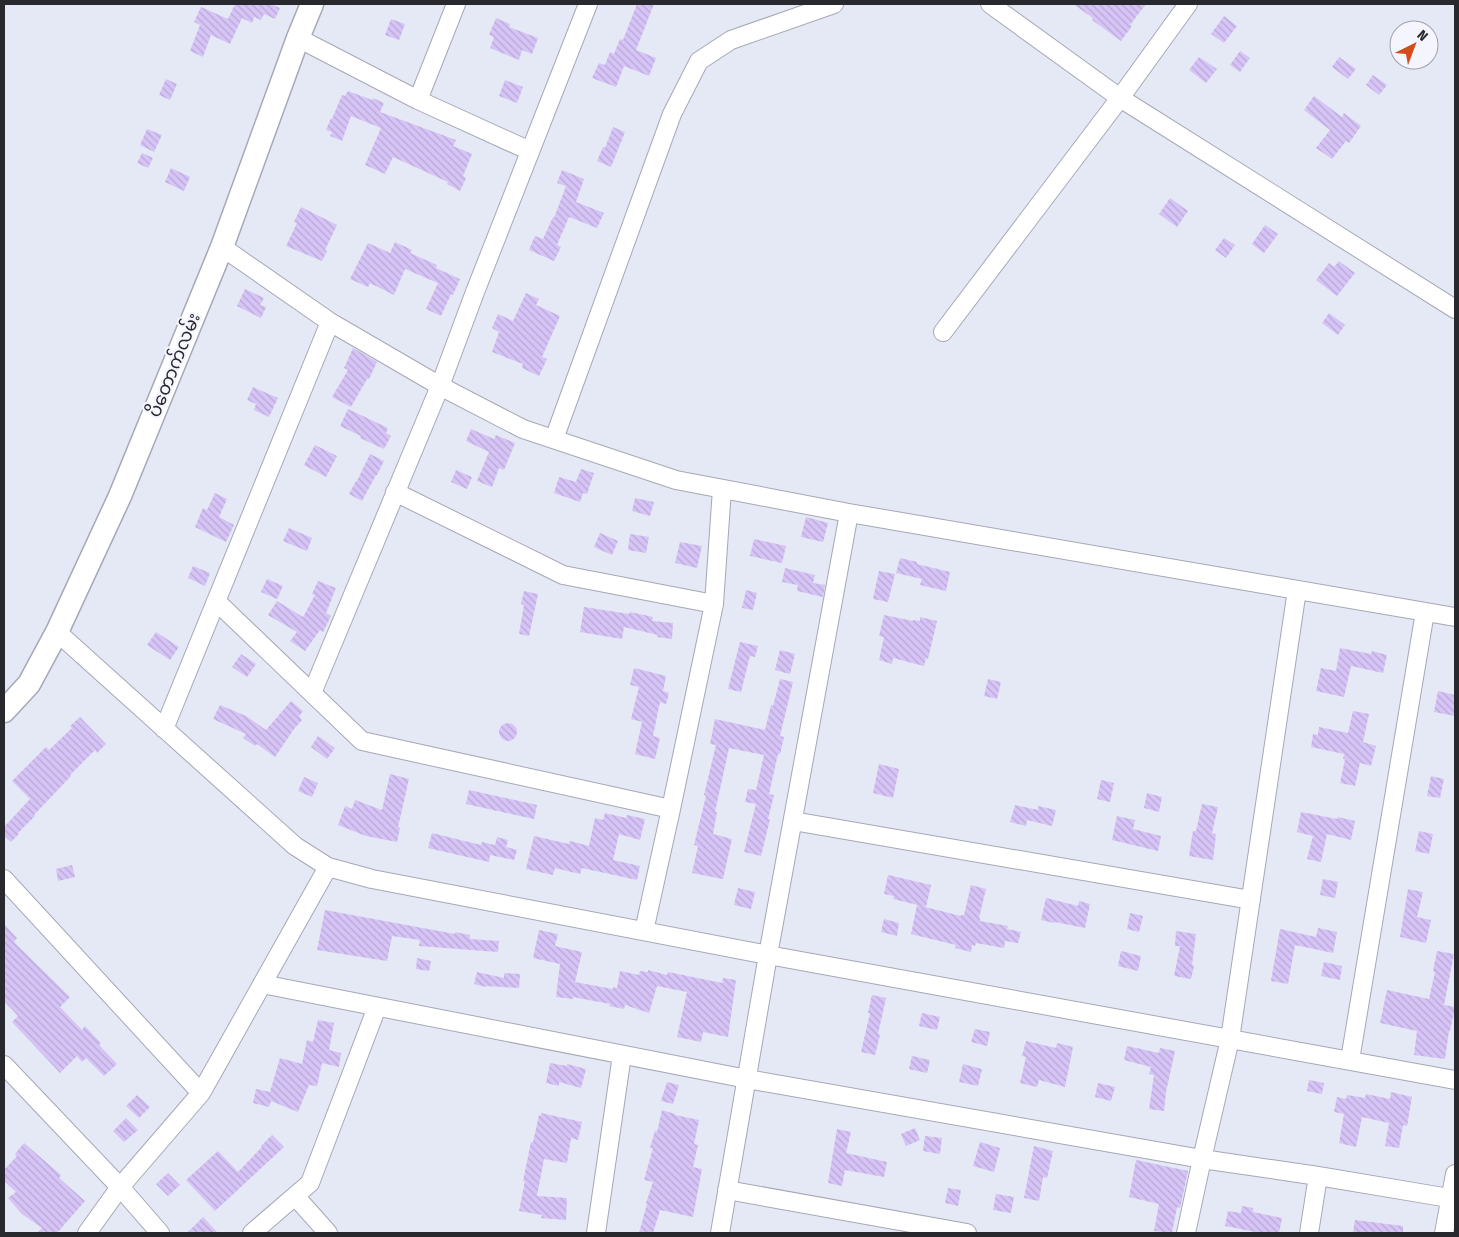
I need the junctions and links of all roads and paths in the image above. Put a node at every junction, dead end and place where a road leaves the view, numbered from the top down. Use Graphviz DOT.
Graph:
graph roads {
  1 [pos="312,4"];
  2 [pos="456,4"];
  3 [pos="588,4"];
  4 [pos="834,4"];
  5 [pos="990,4"];
  6 [pos="1188,4"];
  7 [pos="298,38"];
  8 [pos="1120,98"];
  9 [pos="418,100"];
  10 [pos="530,151"];
  11 [pos="222,247"];
  12 [pos="1455,309"];
  13 [pos="330,322"];
  14 [pos="943,332"];
  15 [pos="440,386"];
  16 [pos="554,439"];
  17 [pos="722,489"];
  18 [pos="396,492"];
  19 [pos="849,513"];
  20 [pos="1298,590"];
  21 [pos="216,601"];
  22 [pos="714,604"];
  23 [pos="1425,612"];
  24 [pos="1455,617"];
  25 [pos="57,632"];
  26 [pos="312,693"];
  27 [pos="4,711"];
  28 [pos="164,729"];
  29 [pos="671,809"];
  30 [pos="793,821"];
  31 [pos="328,867"];
  32 [pos="4,879"];
  33 [pos="1251,900"];
  34 [pos="644,931"];
  35 [pos="768,955"];
  36 [pos="262,984"];
  37 [pos="376,1007"];
  38 [pos="1230,1039"];
  39 [pos="622,1055"];
  40 [pos="1350,1060"];
  41 [pos="4,1065"];
  42 [pos="747,1079"];
  43 [pos="1455,1080"];
  44 [pos="201,1093"];
  45 [pos="1202,1159"];
  46 [pos="1455,1174"];
  47 [pos="1318,1176"];
  48 [pos="120,1187"];
  49 [pos="727,1190"];
  50 [pos="295,1196"];
  51 [pos="1453,1199"];
  52 [pos="87,1233"];
  53 [pos="160,1233"];
  54 [pos="252,1233"];
  55 [pos="328,1233"];
  56 [pos="596,1233"];
  57 [pos="720,1233"];
  58 [pos="967,1233"];
  59 [pos="1186,1233"];
  60 [pos="1309,1233"];
  61 [pos="1444,1233"];
  1 -- 7 [label="street, ပိတောက်လမ်း"];
  2 -- 9 [label="street"];
  3 -- 10 [label="street"];
  4 -- 16 [label="street"];
  5 -- 8 [label="street"];
  6 -- 8 [label="street"];
  7 -- 9 [label="street"];
  7 -- 11 [label="street, ပိတောက်လမ်း"];
  8 -- 12 [label="street"];
  8 -- 14 [label="street"];
  9 -- 10 [label="street"];
  10 -- 15 [label="street"];
  11 -- 13 [label="street"];
  11 -- 25 [label="street, ပိတောက်လမ်း"];
  13 -- 15 [label="street"];
  13 -- 21 [label="street"];
  15 -- 16 [label="street"];
  15 -- 18 [label="street"];
  16 -- 17 [label="street"];
  17 -- 19 [label="street"];
  17 -- 22 [label="street"];
  18 -- 22 [label="street"];
  18 -- 26 [label="street"];
  19 -- 20 [label="street"];
  19 -- 30 [label="street"];
  20 -- 23 [label="street"];
  20 -- 33 [label="street"];
  21 -- 26 [label="street"];
  21 -- 28 [label="street"];
  22 -- 29 [label="street"];
  23 -- 24 [label="street"];
  23 -- 40 [label="street"];
  25 -- 27 [label="street, ပိတောက်လမ်း"];
  25 -- 28 [label="street"];
  26 -- 29 [label="street"];
  28 -- 31 [label="street"];
  29 -- 34 [label="street"];
  30 -- 33 [label="street"];
  30 -- 35 [label="street"];
  31 -- 34 [label="street"];
  31 -- 36 [label="street"];
  32 -- 44 [label="street"];
  33 -- 38 [label="street"];
  34 -- 35 [label="street"];
  35 -- 38 [label="street"];
  35 -- 42 [label="street"];
  36 -- 37 [label="street"];
  36 -- 44 [label="street"];
  37 -- 39 [label="street"];
  37 -- 50 [label="street"];
  38 -- 40 [label="street"];
  38 -- 45 [label="street"];
  39 -- 42 [label="street"];
  39 -- 56 [label="street"];
  40 -- 43 [label="street"];
  41 -- 48 [label="street"];
  42 -- 45 [label="street"];
  42 -- 49 [label="street"];
  44 -- 48 [label="street"];
  45 -- 47 [label="street"];
  45 -- 59 [label="street"];
  46 -- 51 [label="street"];
  47 -- 51 [label="street"];
  47 -- 60 [label="street"];
  48 -- 52 [label="street"];
  48 -- 53 [label="street"];
  49 -- 57 [label="street"];
  49 -- 58 [label="street"];
  50 -- 54 [label="street"];
  50 -- 55 [label="street"];
  51 -- 61 [label="street"];
}
